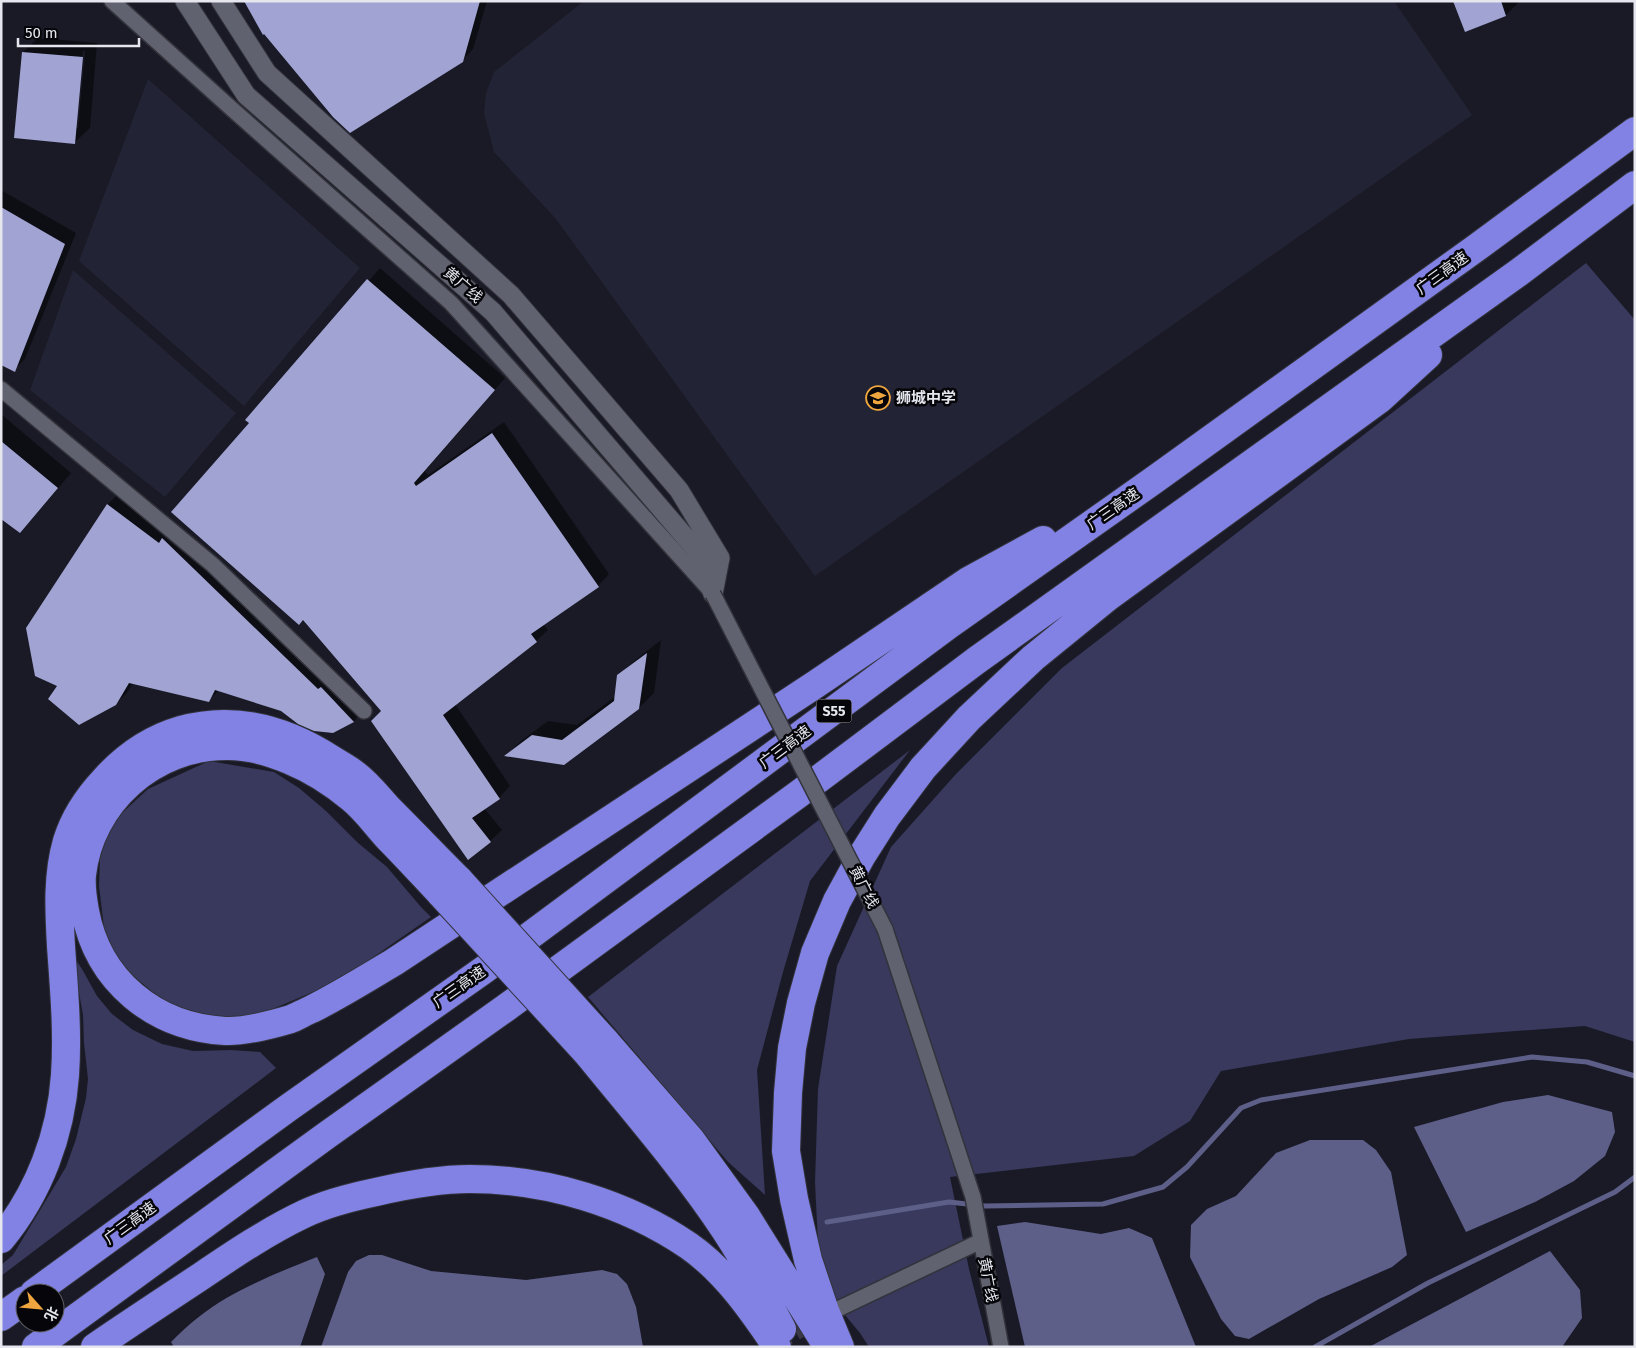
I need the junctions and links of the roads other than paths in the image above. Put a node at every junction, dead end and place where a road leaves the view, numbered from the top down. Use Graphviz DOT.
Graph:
graph roads {
  1 [pos="112,1"];
  2 [pos="185,1"];
  3 [pos="221,1"];
  4 [pos="1635,132"];
  5 [pos="1635,185"];
  6 [pos="1518,273"];
  7 [pos="1,389"];
  8 [pos="1154,480"];
  9 [pos="713,594"];
  10 [pos="364,711"];
  11 [pos="450,887"];
  12 [pos="596,1047"];
  13 [pos="1,1239"];
  14 [pos="981,1241"];
  15 [pos="48,1283"];
  16 [pos="15,1307"];
  17 [pos="836,1310"];
  18 [pos="1,1317"];
  19 [pos="36,1347"];
  20 [pos="95,1347"];
  21 [pos="777,1347"];
  22 [pos="791,1347"];
  23 [pos="828,1347"];
  24 [pos="840,1347"];
  25 [pos="1001,1347"];
  1 -- 9 [label="street"];
  2 -- 9 [label="street, 黄广线"];
  3 -- 9 [label="street, 黄广线"];
  4 -- 8 [label="highway, 广三高速 / S55"];
  5 -- 6 [label="highway"];
  6 -- 19 [label="highway"];
  6 -- 24 [label="highway"];
  7 -- 10 [label="street"];
  8 -- 11 [label="highway"];
  8 -- 15 [label="highway, 广三高速 / S55"];
  9 -- 14 [label="street, 黄广线, bridge"];
  11 -- 12 [label="highway, bridge"];
  11 -- 13 [label="highway"];
  12 -- 22 [label="highway"];
  12 -- 23 [label="highway"];
  14 -- 17 [label="street"];
  14 -- 25 [label="street, 黄广线"];
  16 -- 18 [label="highway"];
  20 -- 21 [label="highway"];
}
